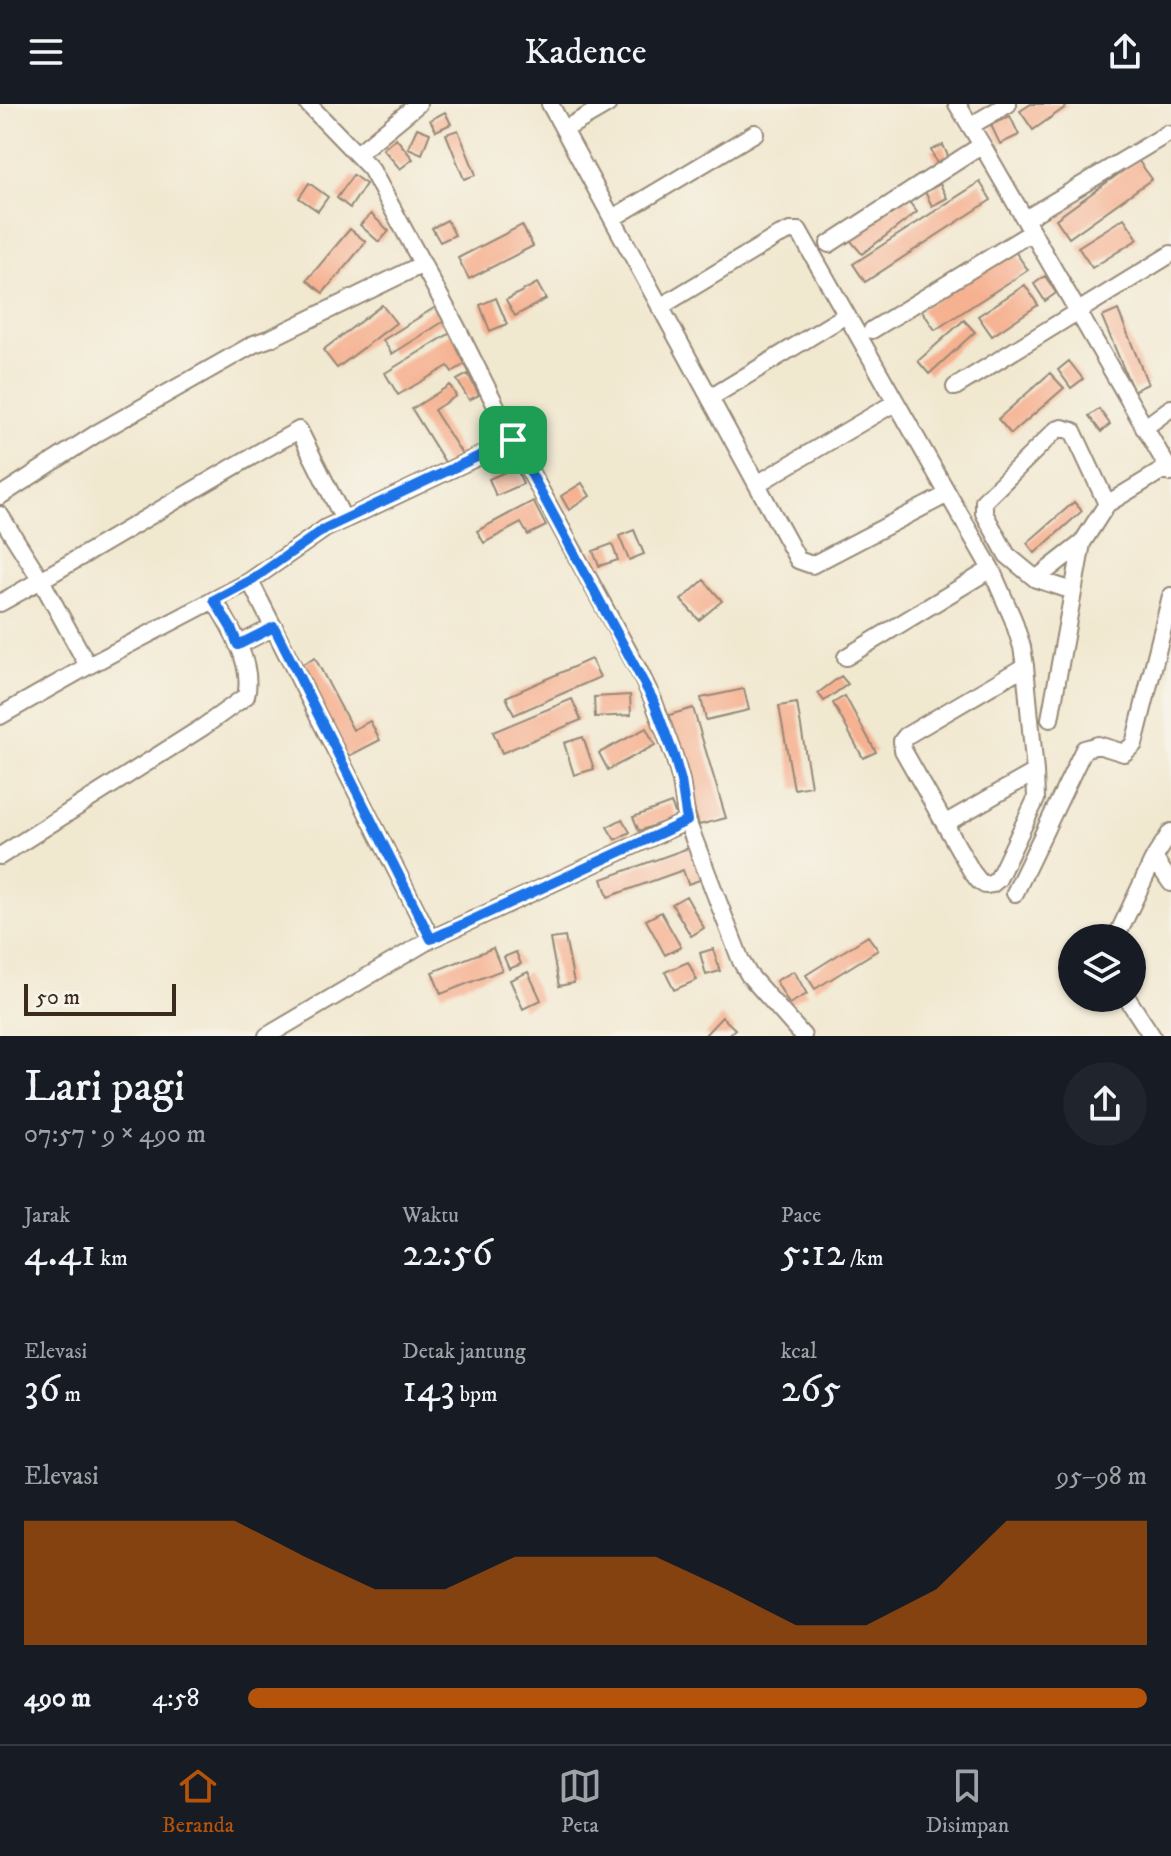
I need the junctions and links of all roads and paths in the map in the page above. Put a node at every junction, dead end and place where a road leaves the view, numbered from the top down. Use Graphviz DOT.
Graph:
graph roads {
  1 [pos="308,104"];
  2 [pos="418,104"];
  3 [pos="550,104"];
  4 [pos="608,104"];
  5 [pos="957,104"];
  6 [pos="1008,104"];
  7 [pos="970,126"];
  8 [pos="565,129"];
  9 [pos="755,133"];
  10 [pos="1167,134"];
  11 [pos="982,145"];
  12 [pos="357,154"];
  13 [pos="613,218"];
  14 [pos="1028,225"];
  15 [pos="829,244"];
  16 [pos="1171,254"];
  17 [pos="423,264"];
  18 [pos="660,307"];
  19 [pos="1078,311"];
  20 [pos="846,315"];
  21 [pos="872,330"];
  22 [pos="955,387"];
  23 [pos="710,398"];
  24 [pos="896,402"];
  25 [pos="1171,408"];
  26 [pos="1144,428"];
  27 [pos="513,440"];
  28 [pos="1169,470"];
  29 [pos="757,484"];
  30 [pos="948,494"];
  31 [pos="0,496"];
  32 [pos="1107,504"];
  33 [pos="0,515"];
  34 [pos="344,520"];
  35 [pos="1082,543"];
  36 [pos="991,569"];
  37 [pos="1036,579"];
  38 [pos="41,580"];
  39 [pos="244,584"];
  40 [pos="1073,591"];
  41 [pos="1171,596"];
  42 [pos="218,598"];
  43 [pos="0,603"];
  44 [pos="274,627"];
  45 [pos="244,642"];
  46 [pos="846,657"];
  47 [pos="88,666"];
  48 [pos="1025,666"];
  49 [pos="0,716"];
  50 [pos="1050,719"];
  51 [pos="1035,772"];
  52 [pos="687,821"];
  53 [pos="946,823"];
  54 [pos="1171,832"];
  55 [pos="0,856"];
  56 [pos="1154,858"];
  57 [pos="1171,883"];
  58 [pos="1015,893"];
  59 [pos="1123,924"];
  60 [pos="431,939"];
  61 [pos="1136,1012"];
  62 [pos="267,1036"];
  63 [pos="803,1036"];
  64 [pos="1152,1036"];
  1 -- 12 [label="street"];
  2 -- 12 [label="street"];
  3 -- 8 [label="street"];
  4 -- 8 [label="street"];
  5 -- 7 [label="street"];
  6 -- 7 [label="street"];
  7 -- 11 [label="street"];
  8 -- 13 [label="street"];
  9 -- 13 [label="street"];
  10 -- 14 [label="street"];
  11 -- 14 [label="street"];
  11 -- 15 [label="street"];
  12 -- 17 [label="street"];
  13 -- 18 [label="street"];
  14 -- 19 [label="street"];
  14 -- 21 [label="street"];
  16 -- 19 [label="street"];
  17 -- 27 [label="street"];
  17 -- 31 [label="street"];
  18 -- 20 [label="street"];
  18 -- 23 [label="street"];
  19 -- 22 [label="street"];
  19 -- 26 [label="street"];
  20 -- 23 [label="street"];
  20 -- 24 [label="street"];
  23 -- 29 [label="street"];
  24 -- 29 [label="street"];
  24 -- 30 [label="street"];
  25 -- 26 [label="street"];
  26 -- 28 [label="street"];
  27 -- 34 [label="street"];
  27 -- 52 [label="street"];
  28 -- 32 [label="street"];
  29 -- 30 [label="street"];
  30 -- 36 [label="street"];
  32 -- 35 [label="street"];
  32 -- 37 [label="street"];
  33 -- 38 [label="street"];
  34 -- 38 [label="street"];
  34 -- 39 [label="street"];
  35 -- 37 [label="street"];
  35 -- 40 [label="street"];
  36 -- 46 [label="street"];
  36 -- 48 [label="street"];
  37 -- 40 [label="street"];
  38 -- 43 [label="street"];
  38 -- 47 [label="street"];
  39 -- 42 [label="street"];
  39 -- 44 [label="street"];
  40 -- 50 [label="street"];
  41 -- 58 [label="street"];
  42 -- 45 [label="street"];
  42 -- 47 [label="street"];
  44 -- 45 [label="street"];
  44 -- 60 [label="street"];
  45 -- 55 [label="street"];
  47 -- 49 [label="street"];
  48 -- 51 [label="street"];
  48 -- 53 [label="street"];
  51 -- 53 [label="street"];
  51 -- 53 [label="street"];
  52 -- 60 [label="street"];
  52 -- 63 [label="street"];
  54 -- 56 [label="street"];
  56 -- 57 [label="street"];
  56 -- 59 [label="street"];
  60 -- 62 [label="street"];
  61 -- 64 [label="street"];
}
